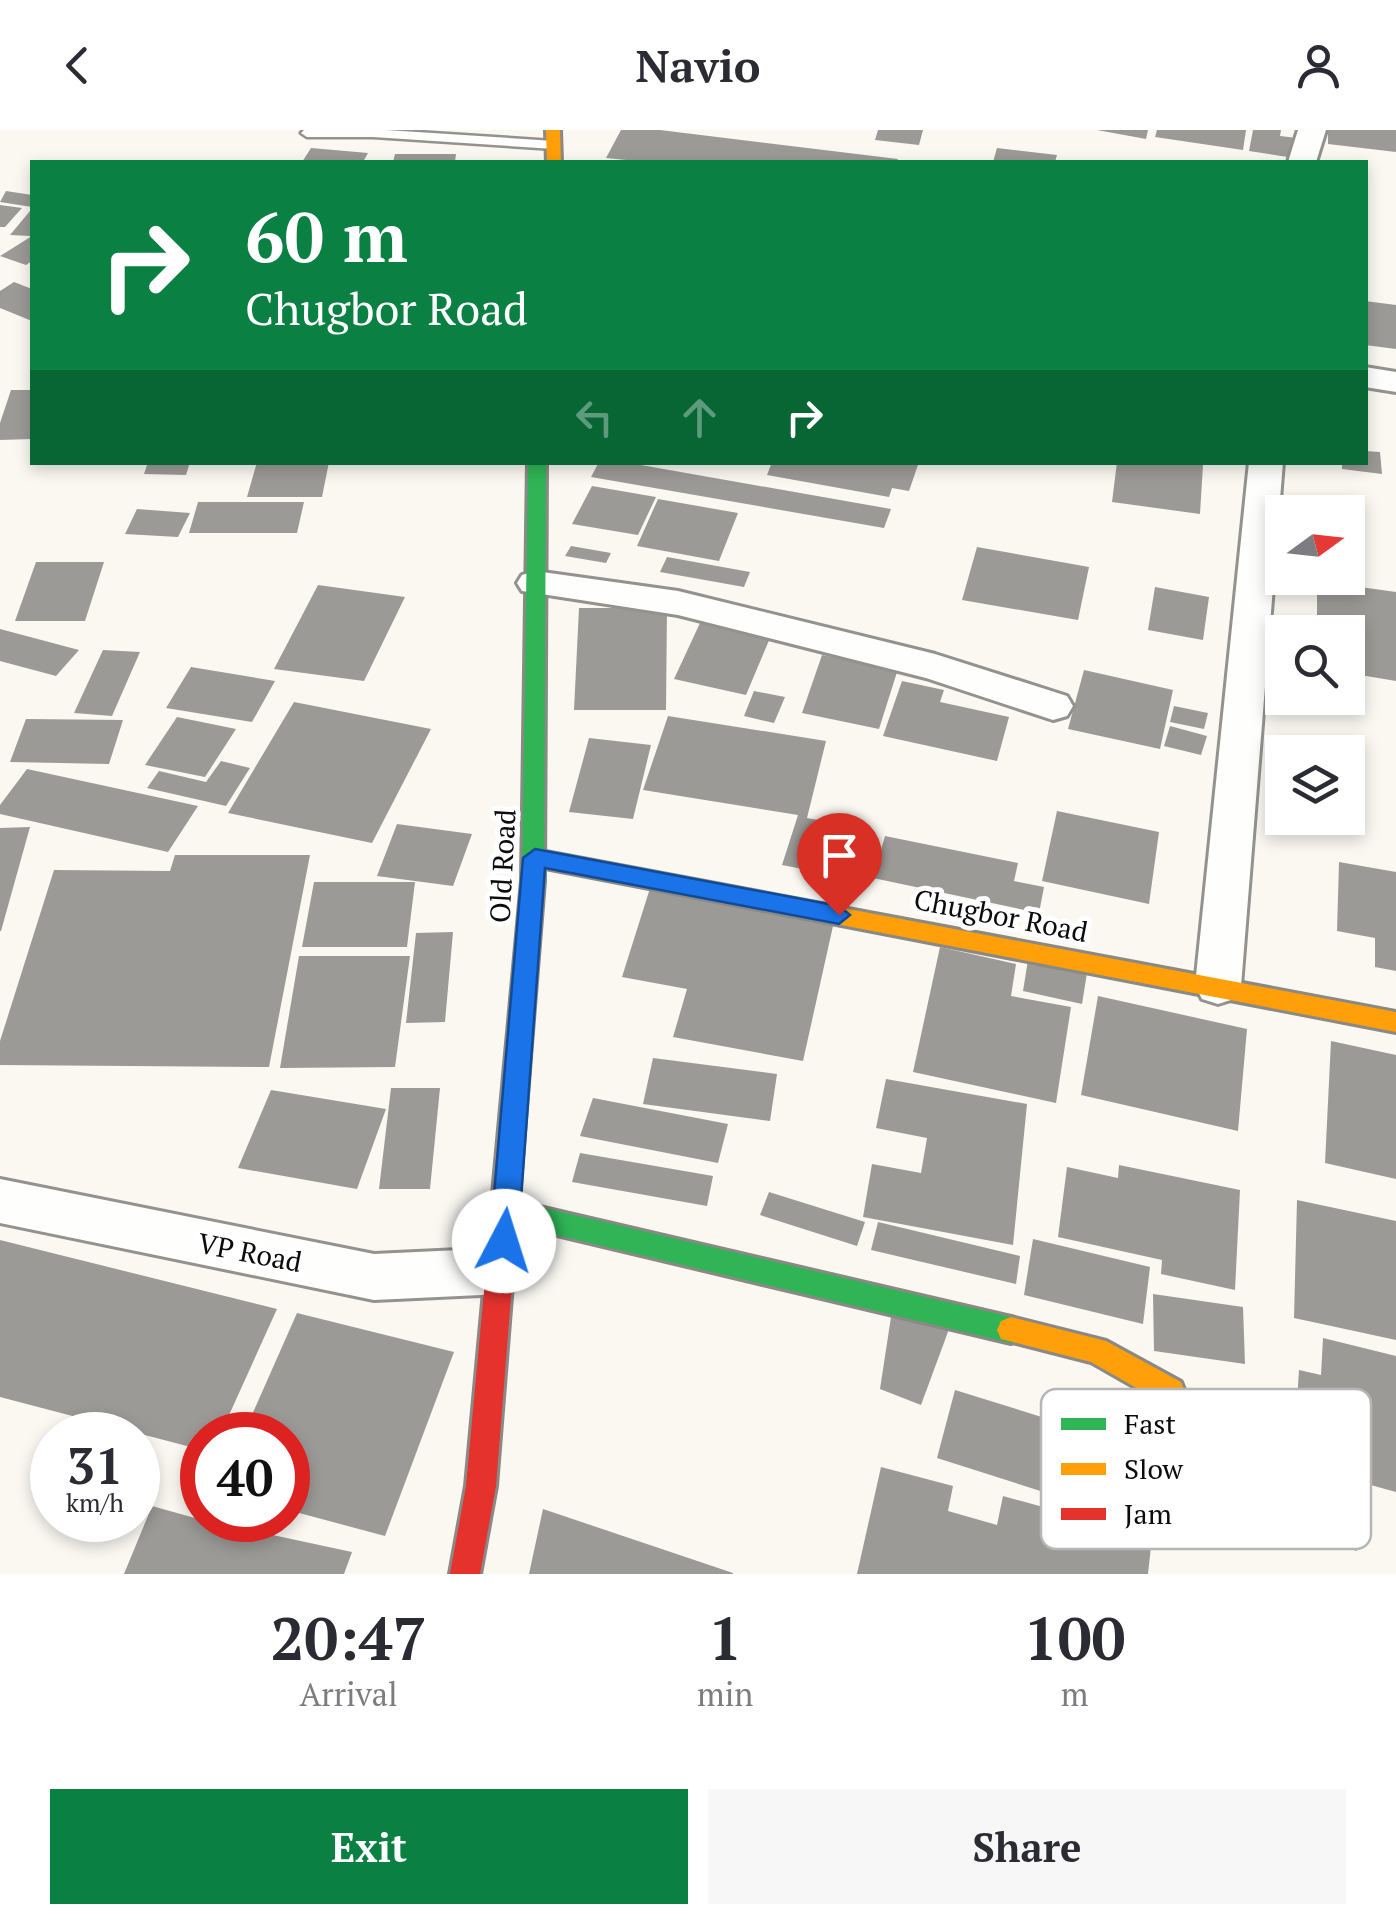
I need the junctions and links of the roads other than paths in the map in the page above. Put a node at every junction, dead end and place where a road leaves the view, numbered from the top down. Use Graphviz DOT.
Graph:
graph roads {
  1 [pos="1312,130"];
  2 [pos="307,133"];
  3 [pos="554,146"];
  4 [pos="1303,160"];
  5 [pos="1368,377"];
  6 [pos="1396,382"];
  7 [pos="537,465"];
  8 [pos="1266,465"];
  9 [pos="534,583"];
  10 [pos="1053,706"];
  11 [pos="535,858"];
  12 [pos="1218,986"];
  13 [pos="1396,1022"];
  14 [pos="0,1201"];
  15 [pos="506,1211"];
  16 [pos="502,1271"];
  17 [pos="1166,1389"];
  18 [pos="465,1574"];
  1 -- 4 [label="street"];
  2 -- 3 [label="lane"];
  5 -- 6 [label="street"];
  7 -- 9 [label="street, Old Road"];
  8 -- 12 [label="street"];
  9 -- 10 [label="street"];
  9 -- 11 [label="street, Old Road"];
  11 -- 12 [label="street, Chugbor Road"];
  11 -- 15 [label="street, Old Road"];
  12 -- 13 [label="street, Chugbor Road"];
  14 -- 16 [label="street, VP Road"];
  15 -- 16 [label="street, Old Road"];
  15 -- 17 [label="street"];
  16 -- 18 [label="street, Old Road"];
}
